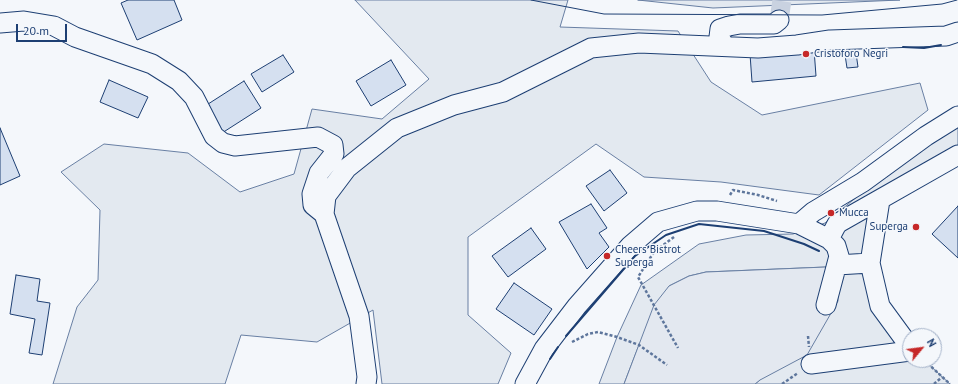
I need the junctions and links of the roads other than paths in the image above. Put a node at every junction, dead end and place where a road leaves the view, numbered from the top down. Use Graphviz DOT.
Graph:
graph roads {
  1 [pos="779,20"];
  2 [pos="0,23"];
  3 [pos="958,32"];
  4 [pos="725,46"];
  5 [pos="958,116"];
  6 [pos="958,155"];
  7 [pos="880,200"];
  8 [pos="324,214"];
  9 [pos="799,224"];
  10 [pos="833,232"];
  11 [pos="870,262"];
  12 [pos="837,265"];
  13 [pos="826,305"];
  14 [pos="902,336"];
  15 [pos="902,352"];
  16 [pos="811,364"];
  17 [pos="366,384"];
  18 [pos="525,384"];
  1 -- 4 [label="street"];
  2 -- 8 [label="street"];
  3 -- 4 [label="street"];
  4 -- 8 [label="street"];
  5 -- 9 [label="street"];
  6 -- 7 [label="street"];
  7 -- 10 [label="street"];
  7 -- 11 [label="street"];
  8 -- 17 [label="street"];
  9 -- 10 [label="street"];
  9 -- 18 [label="street"];
  10 -- 12 [label="street"];
  11 -- 12 [label="street"];
  11 -- 14 [label="street"];
  12 -- 13 [label="street"];
  15 -- 16 [label="street"];
}
